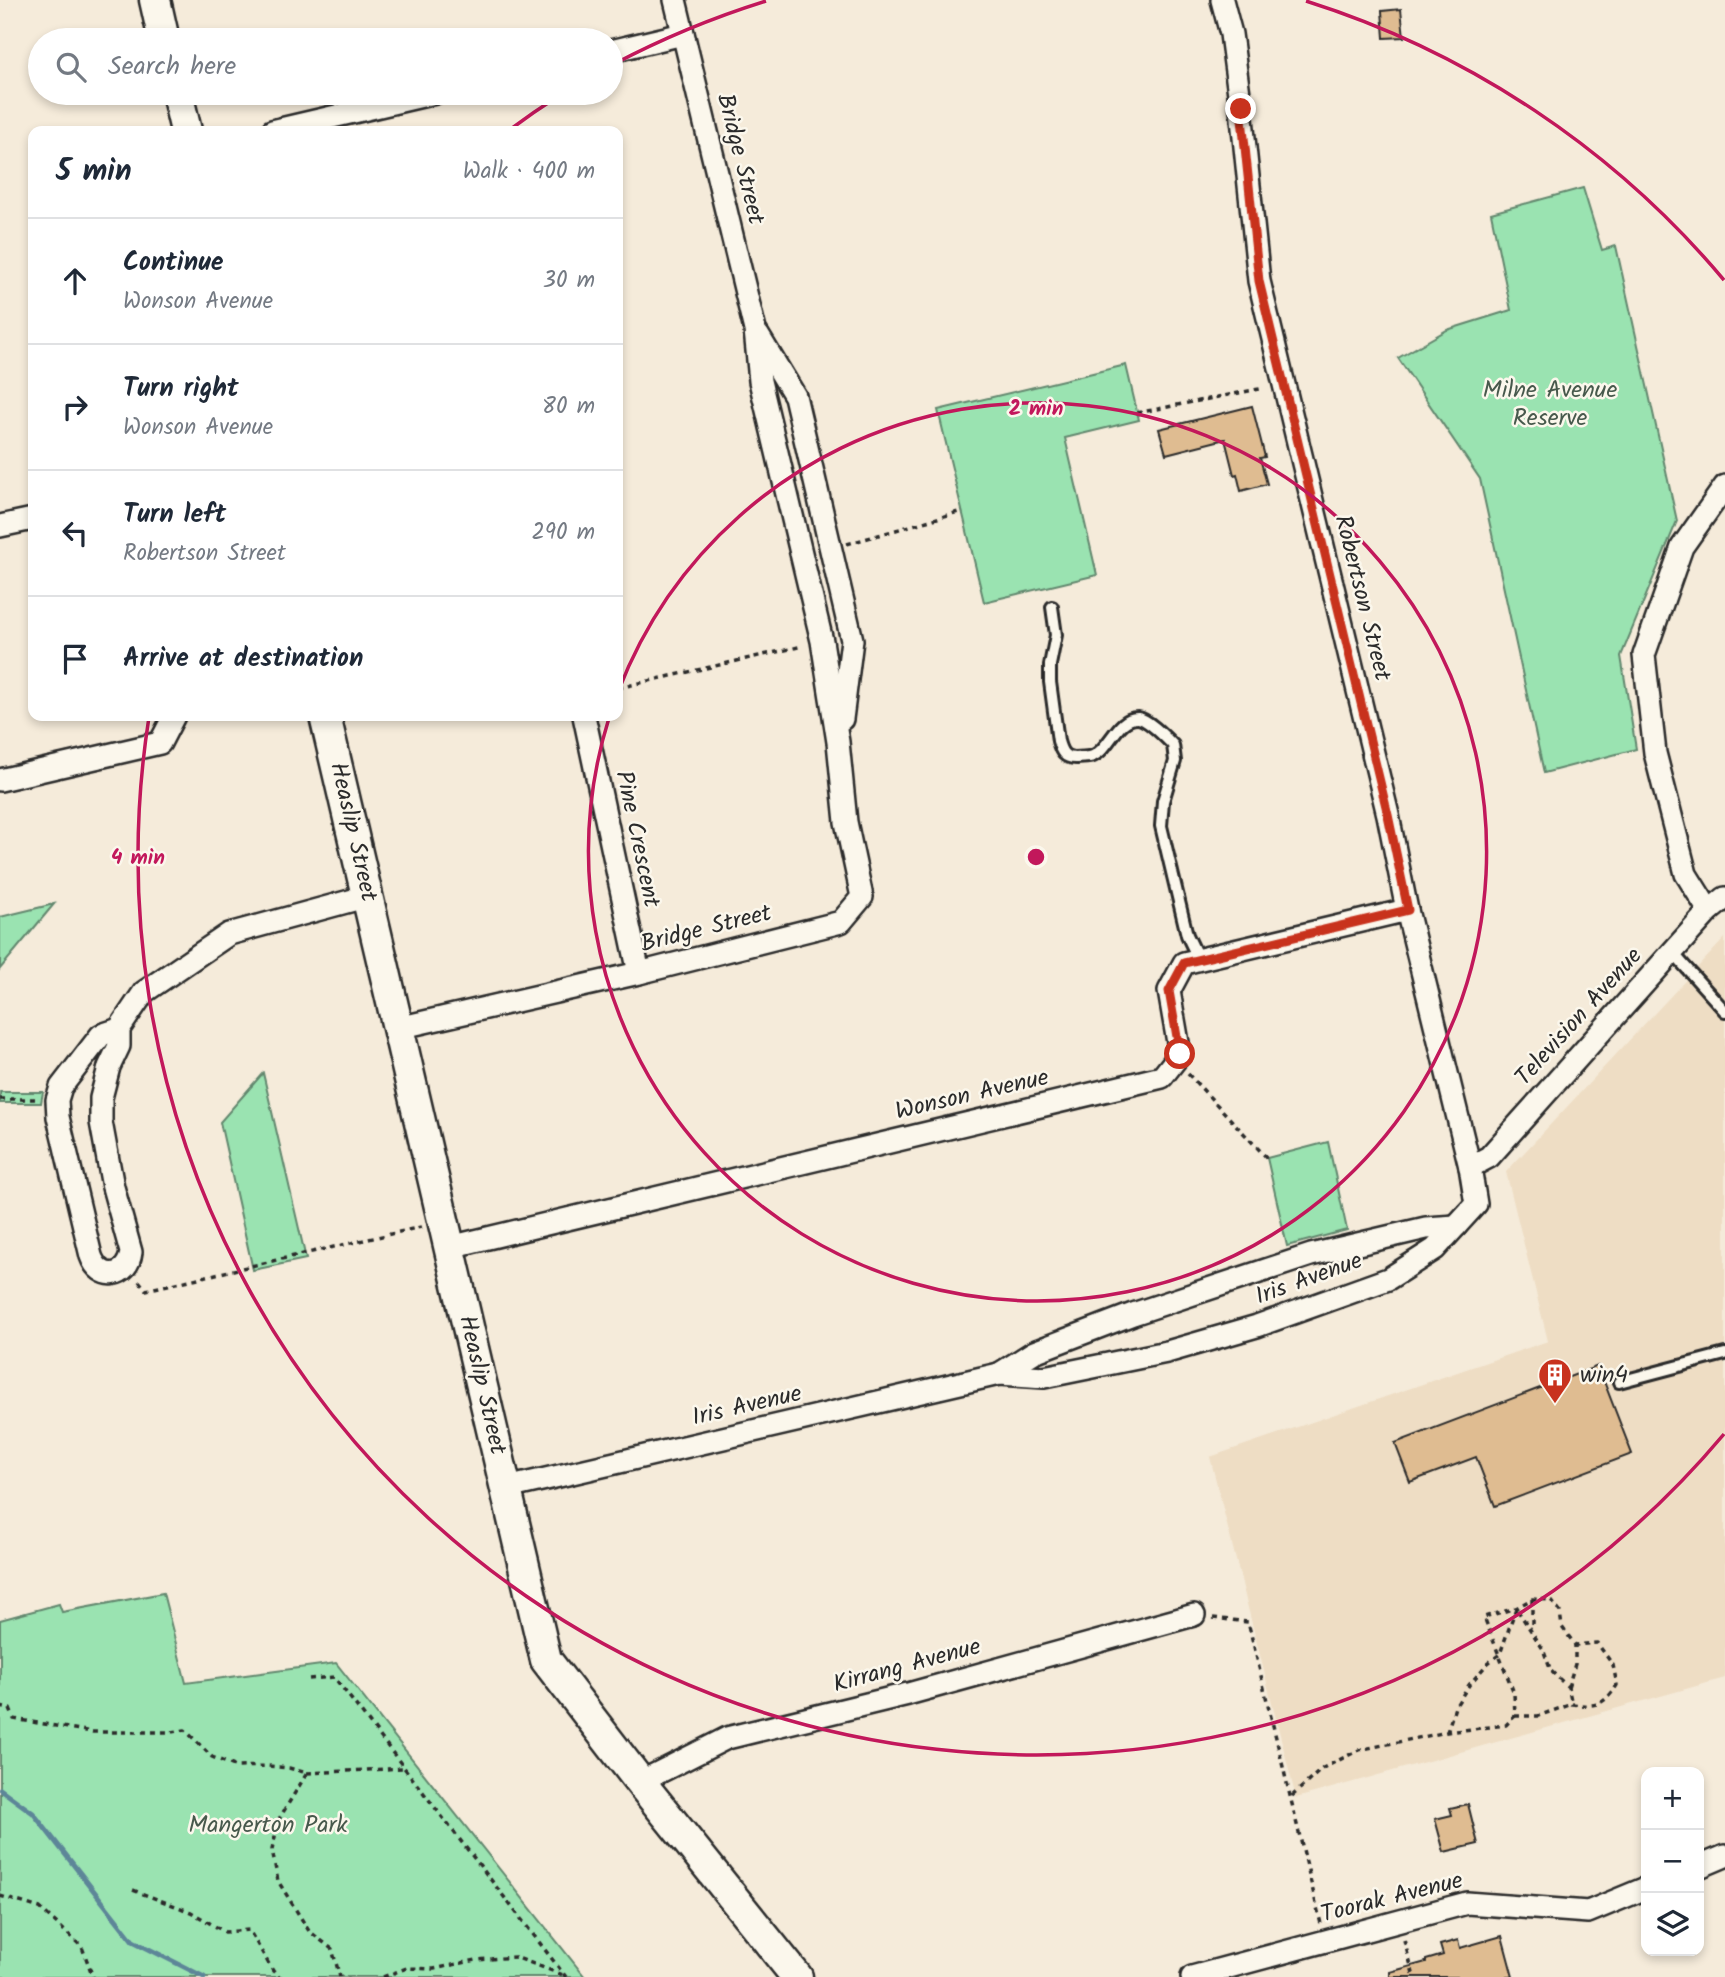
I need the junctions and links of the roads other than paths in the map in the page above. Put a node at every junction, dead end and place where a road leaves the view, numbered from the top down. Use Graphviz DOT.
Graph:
graph roads {
  1 [pos="155,0"];
  2 [pos="675,0"];
  3 [pos="1222,0"];
  4 [pos="161,28"];
  5 [pos="683,34"];
  6 [pos="623,48"];
  7 [pos="180,105"];
  8 [pos="384,105"];
  9 [pos="185,126"];
  10 [pos="293,126"];
  11 [pos="755,330"];
  12 [pos="1725,486"];
  13 [pos="28,520"];
  14 [pos="0,526"];
  15 [pos="1052,607"];
  16 [pos="171,721"];
  17 [pos="326,721"];
  18 [pos="585,721"];
  19 [pos="838,742"];
  20 [pos="0,780"];
  21 [pos="368,896"];
  22 [pos="1717,904"];
  23 [pos="1408,910"];
  24 [pos="1672,952"];
  25 [pos="1199,960"];
  26 [pos="639,973"];
  27 [pos="1725,1011"];
  28 [pos="398,1028"];
  29 [pos="119,1029"];
  30 [pos="1470,1167"];
  31 [pos="1476,1204"];
  32 [pos="1456,1226"];
  33 [pos="447,1234"];
  34 [pos="1725,1354"];
  35 [pos="999,1374"];
  36 [pos="1619,1382"];
  37 [pos="507,1488"];
  38 [pos="1194,1615"];
  39 [pos="640,1782"];
  40 [pos="1725,1856"];
  41 [pos="1704,1865"];
  42 [pos="1641,1890"];
  43 [pos="797,1977"];
  44 [pos="1192,1977"];
  1 -- 4 [label="street"];
  2 -- 5 [label="street, Bridge Street"];
  3 -- 23 [label="street, Robertson Street"];
  5 -- 6 [label="street"];
  5 -- 11 [label="street, Bridge Street"];
  7 -- 9 [label="street"];
  8 -- 10 [label="street"];
  11 -- 19 [label="street, Bridge Street"];
  11 -- 19 [label="street, Bridge Street"];
  12 -- 22 [label="street"];
  13 -- 14 [label="street"];
  15 -- 25 [label="lane"];
  16 -- 20 [label="street"];
  17 -- 21 [label="street, Heaslip Street"];
  18 -- 26 [label="street, Pine Crescent"];
  19 -- 26 [label="street, Bridge Street"];
  21 -- 28 [label="street, Heaslip Street"];
  21 -- 29 [label="street"];
  22 -- 24 [label="street, Television Avenue"];
  23 -- 25 [label="street"];
  23 -- 30 [label="street, Robertson Street"];
  24 -- 27 [label="lane"];
  24 -- 30 [label="street, Television Avenue"];
  25 -- 33 [label="street, Wonson Avenue"];
  26 -- 28 [label="street, Bridge Street"];
  28 -- 33 [label="street, Heaslip Street"];
  29 -- 29 [label="street"];
  30 -- 31 [label="street, Robertson Street"];
  31 -- 32 [label="street, Iris Avenue"];
  32 -- 35 [label="street, Iris Avenue"];
  32 -- 35 [label="street, Iris Avenue"];
  33 -- 37 [label="street, Heaslip Street"];
  34 -- 36 [label="lane"];
  35 -- 37 [label="street, Iris Avenue"];
  37 -- 39 [label="street, Heaslip Street"];
  38 -- 39 [label="street, Kirrang Avenue"];
  39 -- 43 [label="street, Heaslip Street"];
  40 -- 41 [label="street"];
  42 -- 44 [label="street, Toorak Avenue"];
}
